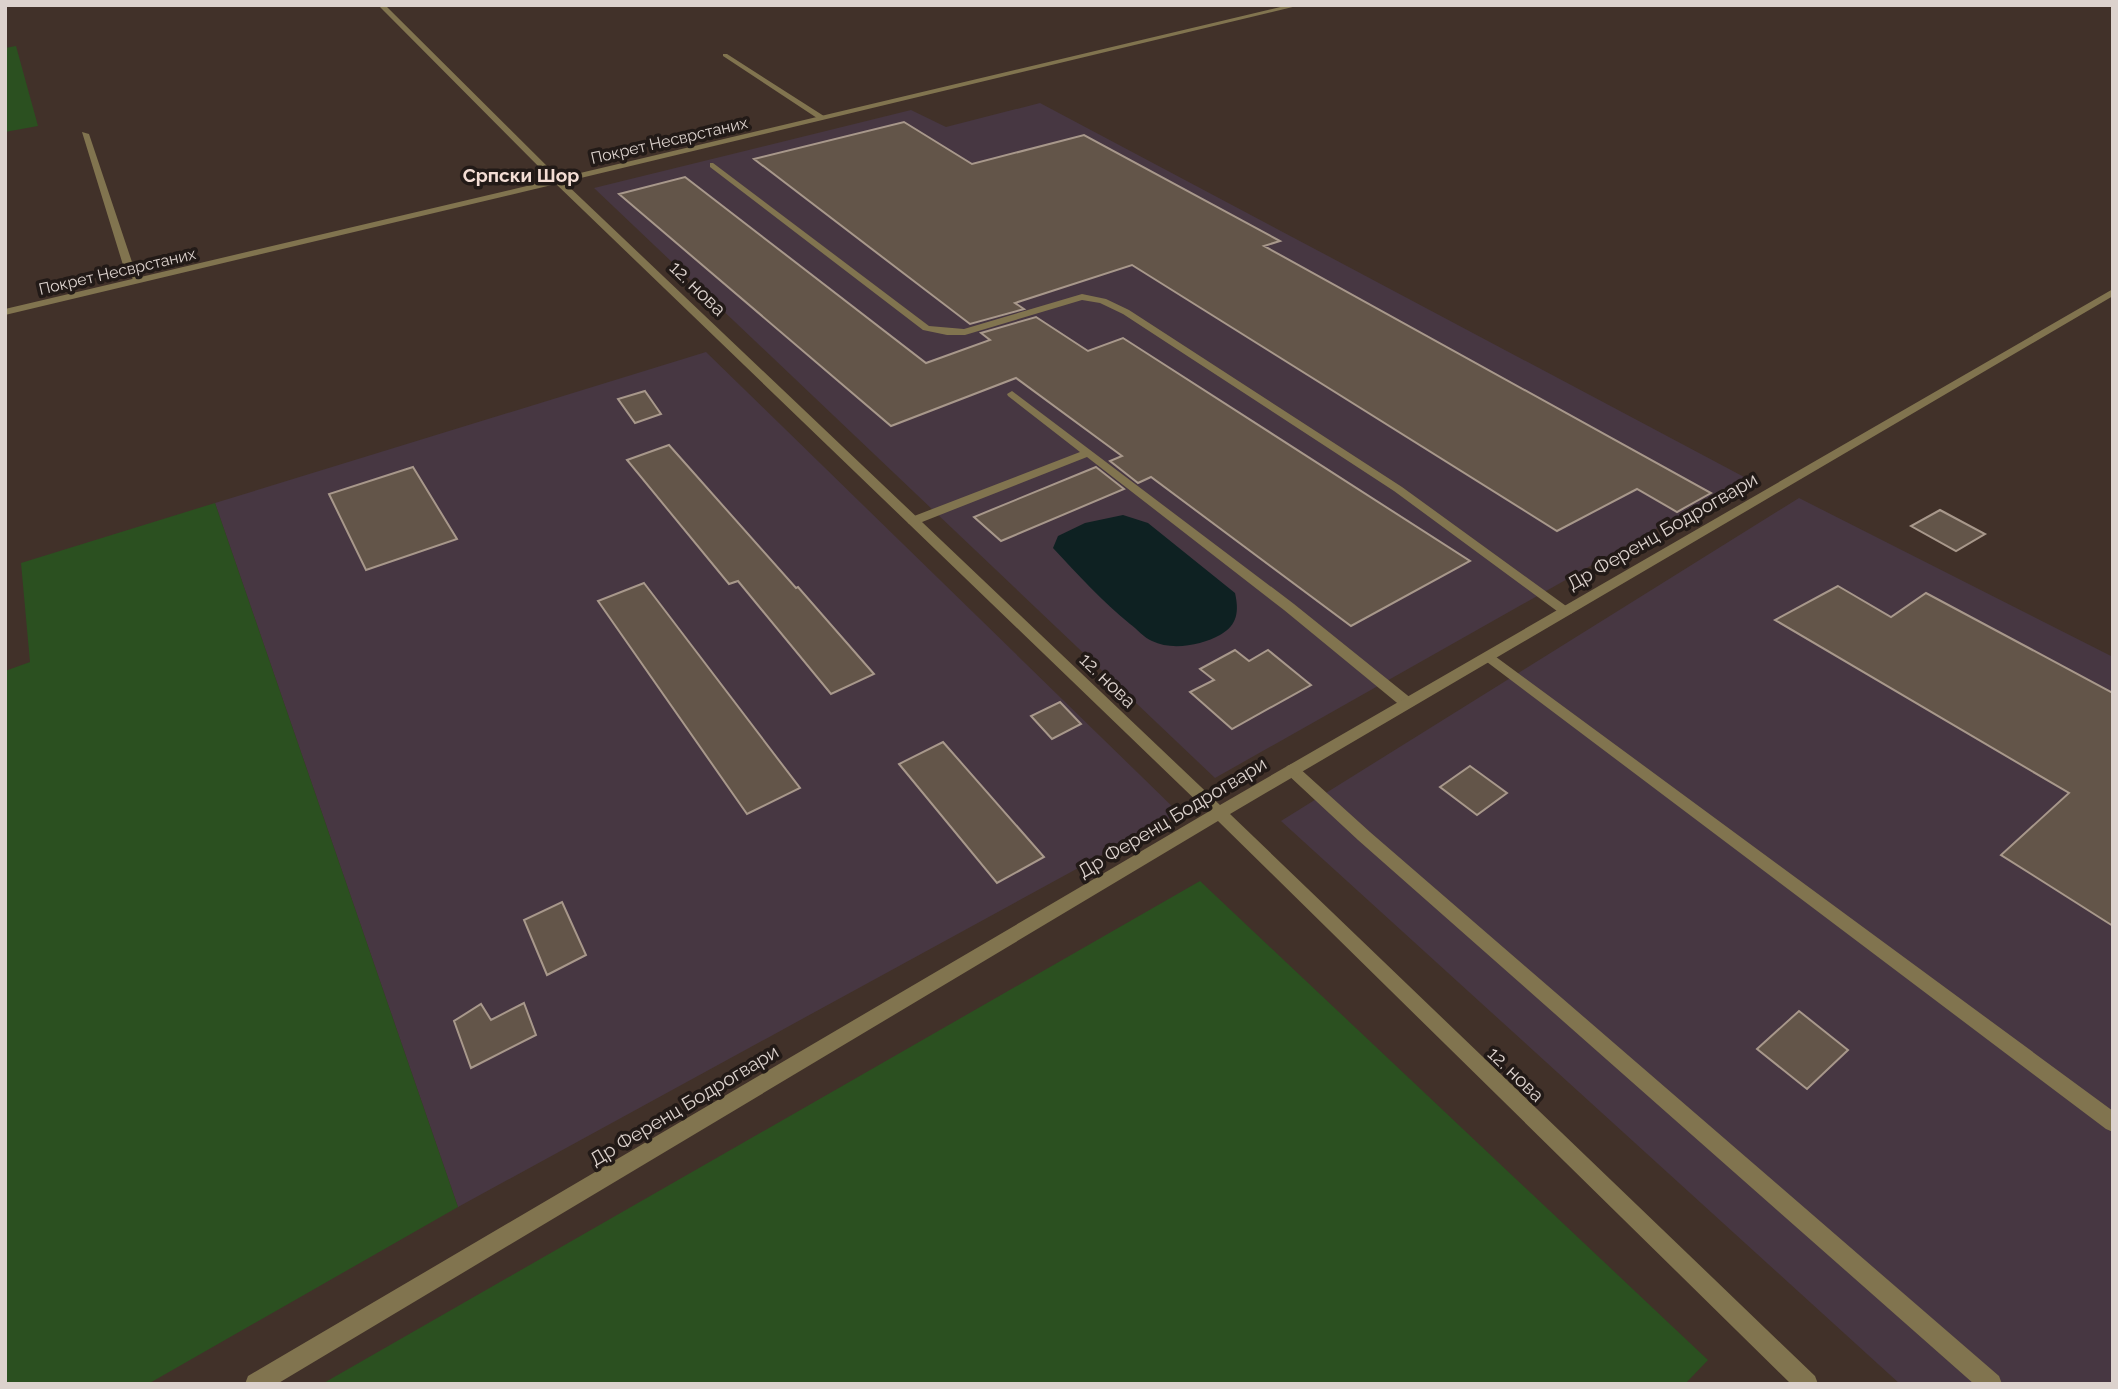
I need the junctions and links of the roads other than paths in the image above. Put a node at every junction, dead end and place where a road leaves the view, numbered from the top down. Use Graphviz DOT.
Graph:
graph roads {
  1 [pos="381,5"];
  2 [pos="1298,5"];
  3 [pos="725,55"];
  4 [pos="823,118"];
  5 [pos="85,134"];
  6 [pos="713,165"];
  7 [pos="557,180"];
  8 [pos="138,281"];
  9 [pos="2113,292"];
  10 [pos="5,312"];
  11 [pos="1012,394"];
  12 [pos="1088,453"];
  13 [pos="913,521"];
  14 [pos="1566,611"];
  15 [pos="1488,656"];
  16 [pos="1407,703"];
  17 [pos="1292,770"];
  18 [pos="1219,813"];
  19 [pos="2113,1123"];
  20 [pos="257,1384"];
  21 [pos="1807,1384"];
  22 [pos="1991,1384"];
  1 -- 7 [label="street, 12. нова"];
  2 -- 4 [label="street, Покрет Несврстаних"];
  3 -- 4 [label="street"];
  4 -- 7 [label="street, Покрет Несврстаних"];
  5 -- 8 [label="street"];
  6 -- 14 [label="street"];
  7 -- 8 [label="street, Покрет Несврстаних"];
  7 -- 13 [label="street, 12. нова"];
  8 -- 10 [label="street, Покрет Несврстаних"];
  9 -- 14 [label="street, Др Ференц Бодрогвари"];
  11 -- 12 [label="street"];
  12 -- 13 [label="street"];
  12 -- 16 [label="street"];
  13 -- 18 [label="street, 12. нова"];
  14 -- 15 [label="street, Др Ференц Бодрогвари"];
  15 -- 16 [label="street, Др Ференц Бодрогвари"];
  15 -- 19 [label="street"];
  16 -- 17 [label="street, Др Ференц Бодрогвари"];
  17 -- 18 [label="street, Др Ференц Бодрогвари"];
  17 -- 22 [label="street"];
  18 -- 20 [label="street, Др Ференц Бодрогвари"];
  18 -- 21 [label="street, 12. нова"];
}
